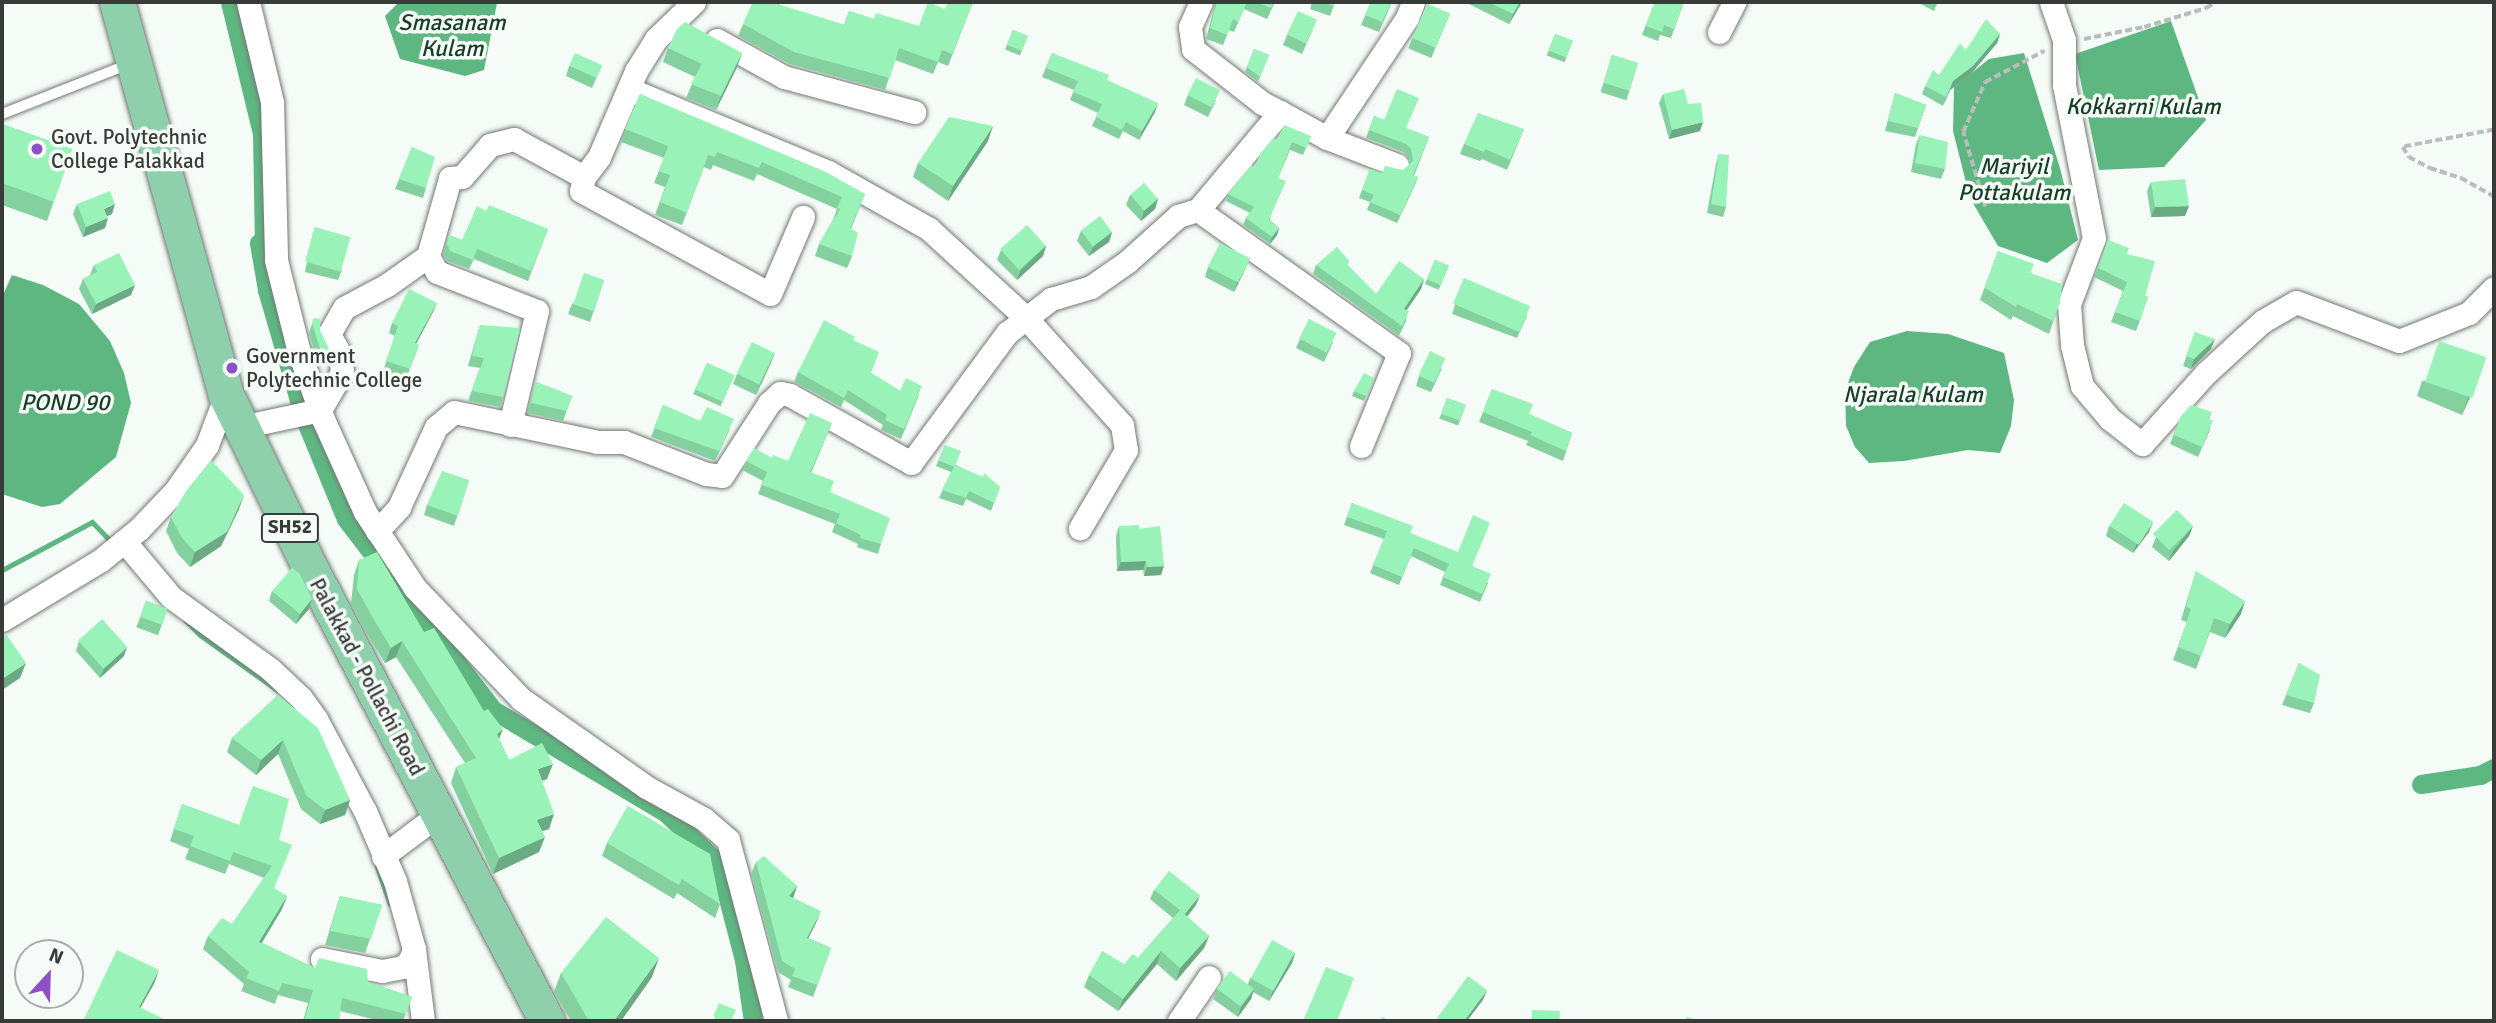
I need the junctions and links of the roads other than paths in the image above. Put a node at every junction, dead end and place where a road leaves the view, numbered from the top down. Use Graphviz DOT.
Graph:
graph roads {
  1 [pos="117,2"];
  2 [pos="248,2"];
  3 [pos="694,2"];
  4 [pos="1200,2"];
  5 [pos="1413,2"];
  6 [pos="1734,2"];
  7 [pos="2051,2"];
  8 [pos="677,18"];
  9 [pos="1719,32"];
  10 [pos="134,62"];
  11 [pos="629,89"];
  12 [pos="914,112"];
  13 [pos="1280,113"];
  14 [pos="2,114"];
  15 [pos="1327,138"];
  16 [pos="1397,165"];
  17 [pos="584,177"];
  18 [pos="1198,210"];
  19 [pos="803,217"];
  20 [pos="428,256"];
  21 [pos="2494,288"];
  22 [pos="1026,318"];
  23 [pos="226,395"];
  24 [pos="320,410"];
  25 [pos="510,425"];
  26 [pos="241,427"];
  27 [pos="1361,446"];
  28 [pos="1080,528"];
  29 [pos="377,531"];
  30 [pos="124,541"];
  31 [pos="2,620"];
  32 [pos="439,814"];
  33 [pos="383,856"];
  34 [pos="414,949"];
  35 [pos="322,959"];
  36 [pos="1209,977"];
  37 [pos="424,1021"];
  38 [pos="547,1021"];
  39 [pos="776,1021"];
  40 [pos="1179,1021"];
  1 -- 10 [label="main road, Palakkad - Pollachi Road / SH52"];
  2 -- 24 [label="street"];
  3 -- 8 [label="street"];
  4 -- 13 [label="street"];
  5 -- 15 [label="street"];
  6 -- 9 [label="street"];
  7 -- 21 [label="street"];
  8 -- 11 [label="street"];
  8 -- 12 [label="street"];
  10 -- 14 [label="lane"];
  10 -- 23 [label="main road, Palakkad - Pollachi Road / SH52"];
  11 -- 17 [label="street"];
  11 -- 22 [label="street"];
  13 -- 15 [label="street"];
  13 -- 18 [label="street"];
  15 -- 16 [label="street"];
  17 -- 19 [label="street"];
  17 -- 20 [label="street"];
  18 -- 22 [label="street"];
  18 -- 27 [label="street"];
  20 -- 24 [label="street"];
  20 -- 25 [label="street"];
  22 -- 25 [label="street"];
  22 -- 28 [label="street"];
  23 -- 26 [label="main road, Palakkad - Pollachi Road / SH52"];
  23 -- 30 [label="street"];
  24 -- 26 [label="street"];
  24 -- 29 [label="street"];
  25 -- 29 [label="street"];
  26 -- 32 [label="main road, Palakkad - Pollachi Road / SH52"];
  29 -- 39 [label="street"];
  30 -- 31 [label="street"];
  30 -- 33 [label="street"];
  32 -- 33 [label="street"];
  32 -- 38 [label="main road, Palakkad - Pollachi Road / SH52"];
  33 -- 34 [label="street"];
  34 -- 35 [label="street"];
  34 -- 37 [label="street"];
  36 -- 40 [label="street"];
}
